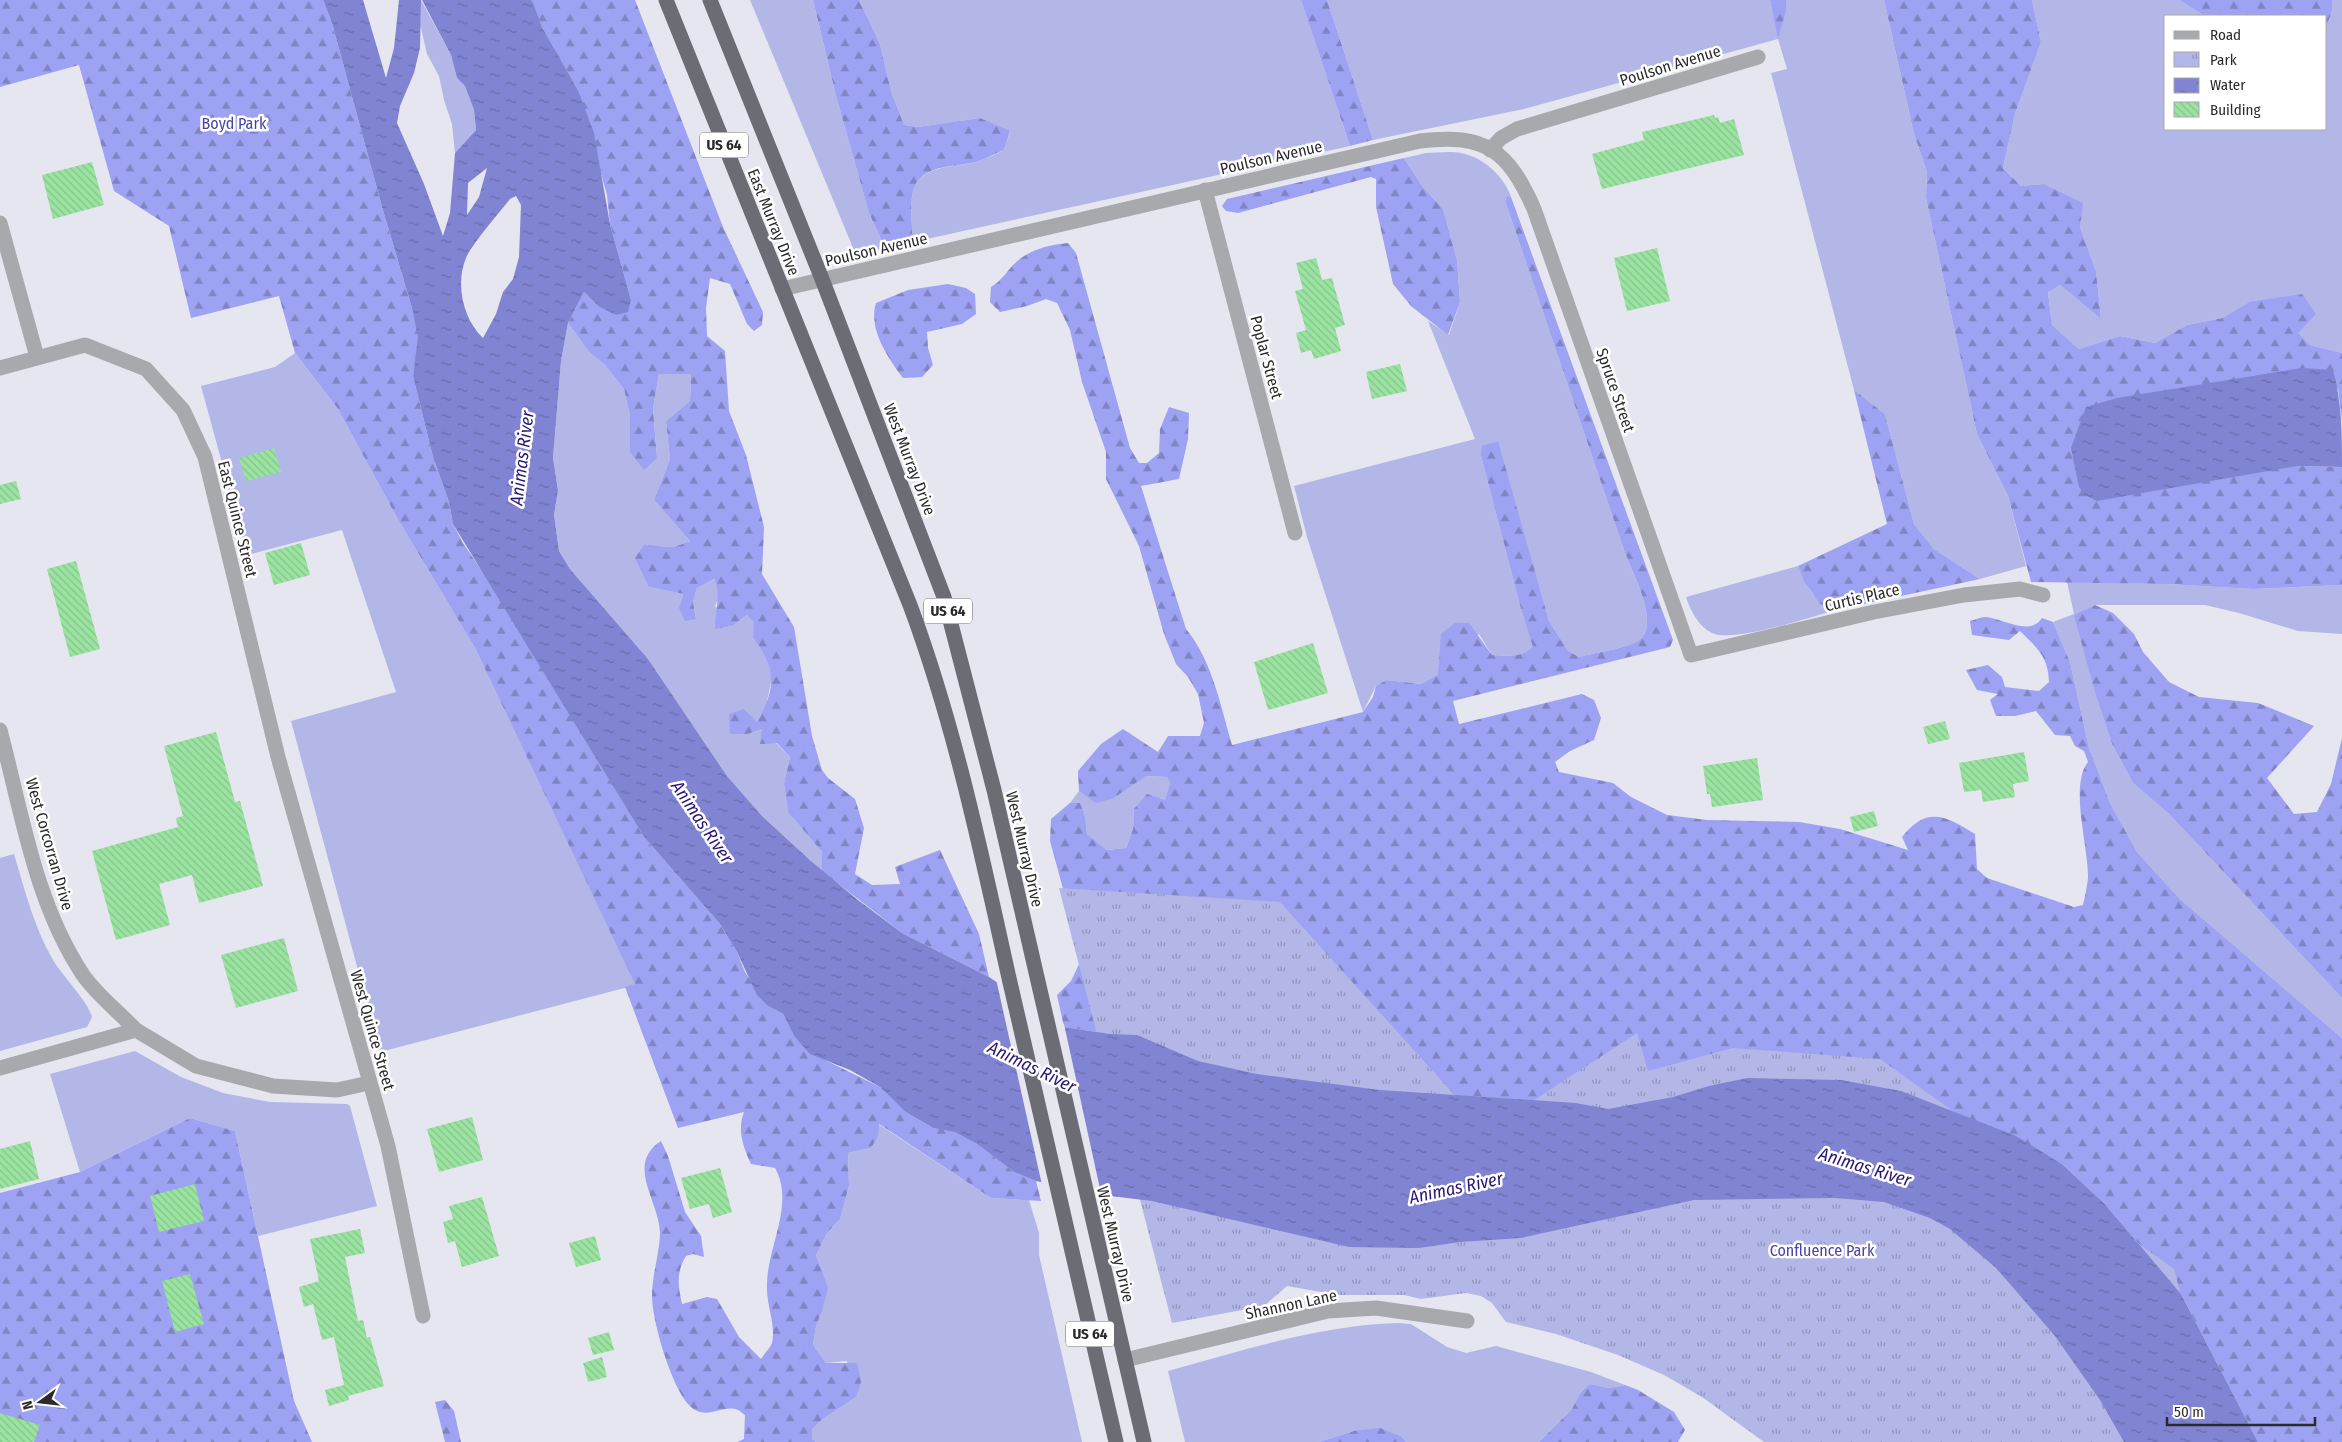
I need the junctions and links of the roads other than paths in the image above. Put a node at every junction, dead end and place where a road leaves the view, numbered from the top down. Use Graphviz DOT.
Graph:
graph roads {
  1 [pos="666,0"];
  2 [pos="710,0"];
  3 [pos="1758,57"];
  4 [pos="1490,150"];
  5 [pos="1205,190"];
  6 [pos="0,223"];
  7 [pos="822,279"];
  8 [pos="782,289"];
  9 [pos="37,357"];
  10 [pos="0,368"];
  11 [pos="1295,532"];
  12 [pos="2043,595"];
  13 [pos="1691,655"];
  14 [pos="0,730"];
  15 [pos="278,757"];
  16 [pos="136,1030"];
  17 [pos="0,1068"];
  18 [pos="369,1083"];
  19 [pos="423,1316"];
  20 [pos="1467,1321"];
  21 [pos="1125,1360"];
  22 [pos="1116,1442"];
  23 [pos="1144,1442"];
  1 -- 8 [label="highway, East Murray Drive / US 64"];
  2 -- 7 [label="highway, East Murray Drive / US 64"];
  3 -- 4 [label="street, Poulson Avenue"];
  4 -- 5 [label="street, Poulson Avenue"];
  4 -- 13 [label="street, Spruce Street"];
  5 -- 7 [label="street, Poulson Avenue"];
  5 -- 11 [label="street, Poplar Street"];
  6 -- 9 [label="street"];
  7 -- 8 [label="street, Poulson Avenue"];
  7 -- 21 [label="highway, West Murray Drive / US 64"];
  8 -- 22 [label="highway, US 64"];
  9 -- 10 [label="street"];
  9 -- 15 [label="street, East Quince Street"];
  12 -- 13 [label="street, Curtis Place"];
  14 -- 16 [label="street, West Corcorran Drive"];
  15 -- 18 [label="street, West Quince Street"];
  16 -- 17 [label="street"];
  16 -- 18 [label="street, West Corcorran Drive"];
  18 -- 19 [label="street, West Quince Street"];
  20 -- 21 [label="street, Shannon Lane"];
  21 -- 23 [label="highway, West Murray Drive / US 64"];
}
